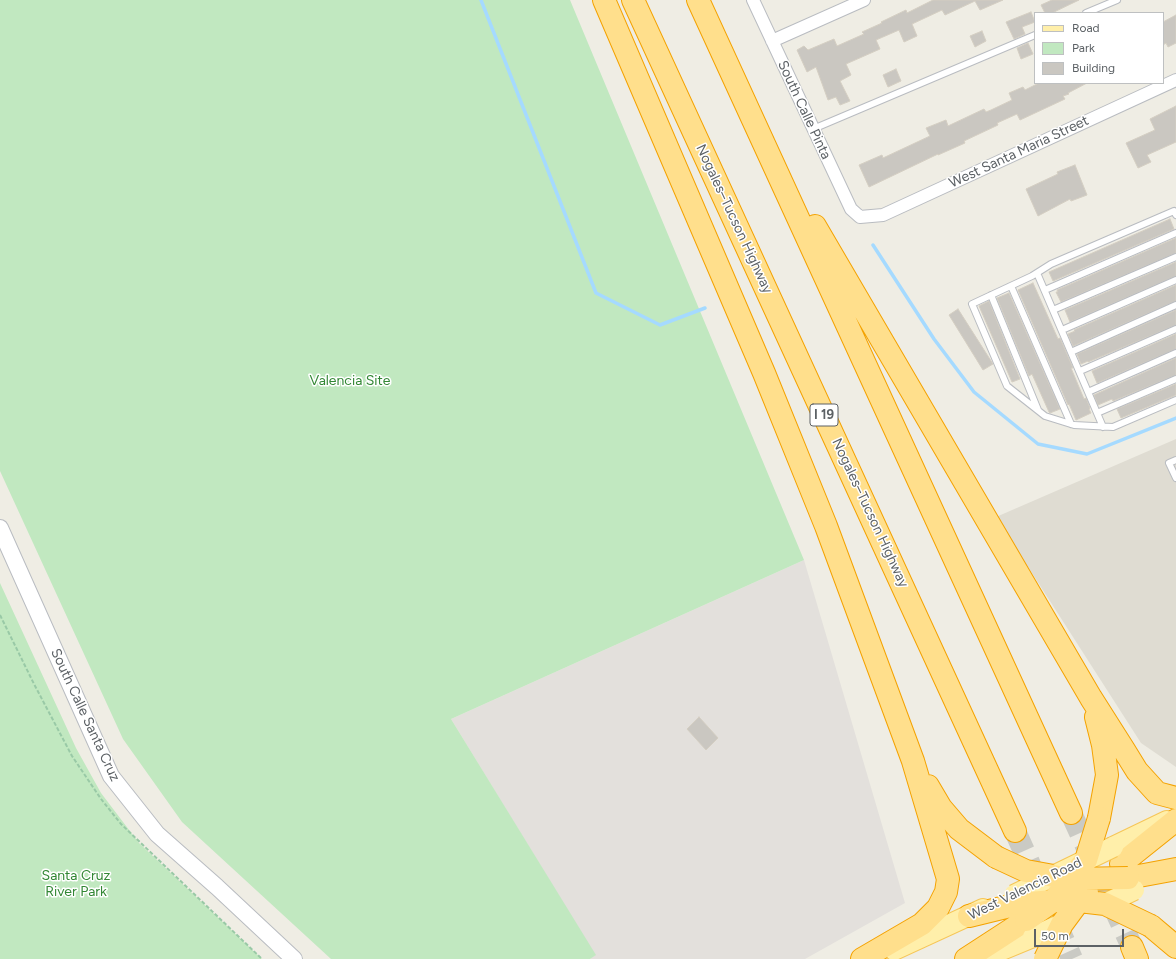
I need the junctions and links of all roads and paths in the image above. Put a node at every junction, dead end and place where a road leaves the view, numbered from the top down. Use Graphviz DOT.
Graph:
graph roads {
  1 [pos="604,0"];
  2 [pos="633,0"];
  3 [pos="698,0"];
  4 [pos="753,0"];
  5 [pos="864,0"];
  6 [pos="1117,0"];
  7 [pos="1088,12"];
  8 [pos="1034,35"];
  9 [pos="772,41"];
  10 [pos="1176,80"];
  11 [pos="750,116"];
  12 [pos="813,129"];
  13 [pos="1176,215"];
  14 [pos="860,218"];
  15 [pos="1176,233"];
  16 [pos="1176,257"];
  17 [pos="1038,273"];
  18 [pos="1176,280"];
  19 [pos="1011,286"];
  20 [pos="1045,290"];
  21 [pos="991,295"];
  22 [pos="1176,306"];
  23 [pos="1053,310"];
  24 [pos="1176,329"];
  25 [pos="1062,330"];
  26 [pos="1071,352"];
  27 [pos="1176,353"];
  28 [pos="1080,371"];
  29 [pos="1176,379"];
  30 [pos="1088,392"];
  31 [pos="1176,400"];
  32 [pos="1039,411"];
  33 [pos="1097,413"];
  34 [pos="1071,424"];
  35 [pos="1103,427"];
  36 [pos="1176,460"];
  37 [pos="1176,478"];
  38 [pos="0,528"];
  39 [pos="1091,698"];
  40 [pos="913,760"];
  41 [pos="1176,798"];
  42 [pos="1071,813"];
  43 [pos="1176,817"];
  44 [pos="1176,820"];
  45 [pos="1016,831"];
  46 [pos="1086,860"];
  47 [pos="1124,870"];
  48 [pos="1176,870"];
  49 [pos="1062,877"];
  50 [pos="1101,879"];
  51 [pos="1053,901"];
  52 [pos="1079,901"];
  53 [pos="1105,904"];
  54 [pos="1023,914"];
  55 [pos="969,916"];
  56 [pos="1062,924"];
  57 [pos="1176,947"];
  58 [pos="294,959"];
  59 [pos="862,959"];
  60 [pos="874,959"];
  61 [pos="966,959"];
  62 [pos="980,959"];
  63 [pos="1045,959"];
  1 -- 40 [label="highway"];
  2 -- 45 [label="highway, Nogales–Tucson Highway / I 19"];
  3 -- 11 [label="highway"];
  4 -- 9 [label="street, South Calle Pinta"];
  5 -- 9 [label="street"];
  6 -- 7 [label="lane"];
  8 -- 12 [label="lane"];
  9 -- 12 [label="street, South Calle Pinta"];
  10 -- 14 [label="street, West Santa Maria Street"];
  11 -- 39 [label="highway"];
  11 -- 42 [label="highway"];
  12 -- 14 [label="street, South Calle Pinta"];
  13 -- 17 [label="lane"];
  15 -- 20 [label="lane"];
  16 -- 23 [label="lane"];
  17 -- 19 [label="lane"];
  17 -- 20 [label="lane"];
  18 -- 25 [label="lane"];
  19 -- 21 [label="lane"];
  19 -- 34 [label="lane"];
  20 -- 23 [label="lane"];
  21 -- 32 [label="lane"];
  21 -- 32 [label="lane"];
  22 -- 26 [label="lane"];
  23 -- 25 [label="lane"];
  24 -- 28 [label="lane"];
  25 -- 26 [label="lane"];
  26 -- 28 [label="lane"];
  27 -- 30 [label="lane"];
  28 -- 30 [label="lane"];
  29 -- 33 [label="lane"];
  30 -- 33 [label="lane"];
  31 -- 35 [label="lane"];
  32 -- 34 [label="lane"];
  33 -- 35 [label="lane"];
  34 -- 35 [label="lane"];
  36 -- 37 [label="lane"];
  38 -- 58 [label="street, South Calle Santa Cruz"];
  39 -- 41 [label="highway"];
  39 -- 46 [label="highway, bridge"];
  40 -- 49 [label="highway, bridge"];
  40 -- 59 [label="highway"];
  43 -- 47 [label="main road, West Valencia Road"];
  44 -- 47 [label="highway"];
  46 -- 47 [label="main road, West Valencia Road, bridge"];
  46 -- 49 [label="highway, bridge"];
  47 -- 48 [label="highway"];
  47 -- 50 [label="highway, bridge"];
  47 -- 53 [label="main road, West Valencia Road, bridge"];
  49 -- 50 [label="highway, bridge"];
  49 -- 51 [label="highway, bridge"];
  49 -- 54 [label="main road, West Valencia Road, bridge"];
  50 -- 52 [label="highway, bridge"];
  51 -- 52 [label="highway, bridge"];
  51 -- 54 [label="highway, bridge"];
  52 -- 53 [label="highway, bridge"];
  52 -- 56 [label="highway, bridge"];
  53 -- 56 [label="main road, West Valencia Road, bridge"];
  53 -- 57 [label="highway, bridge"];
  54 -- 55 [label="highway"];
  54 -- 56 [label="main road, West Valencia Road, bridge"];
  54 -- 61 [label="highway"];
  54 -- 62 [label="main road, West Valencia Road"];
  55 -- 60 [label="main road, West Valencia Road"];
  56 -- 63 [label="highway, bridge"];
}
